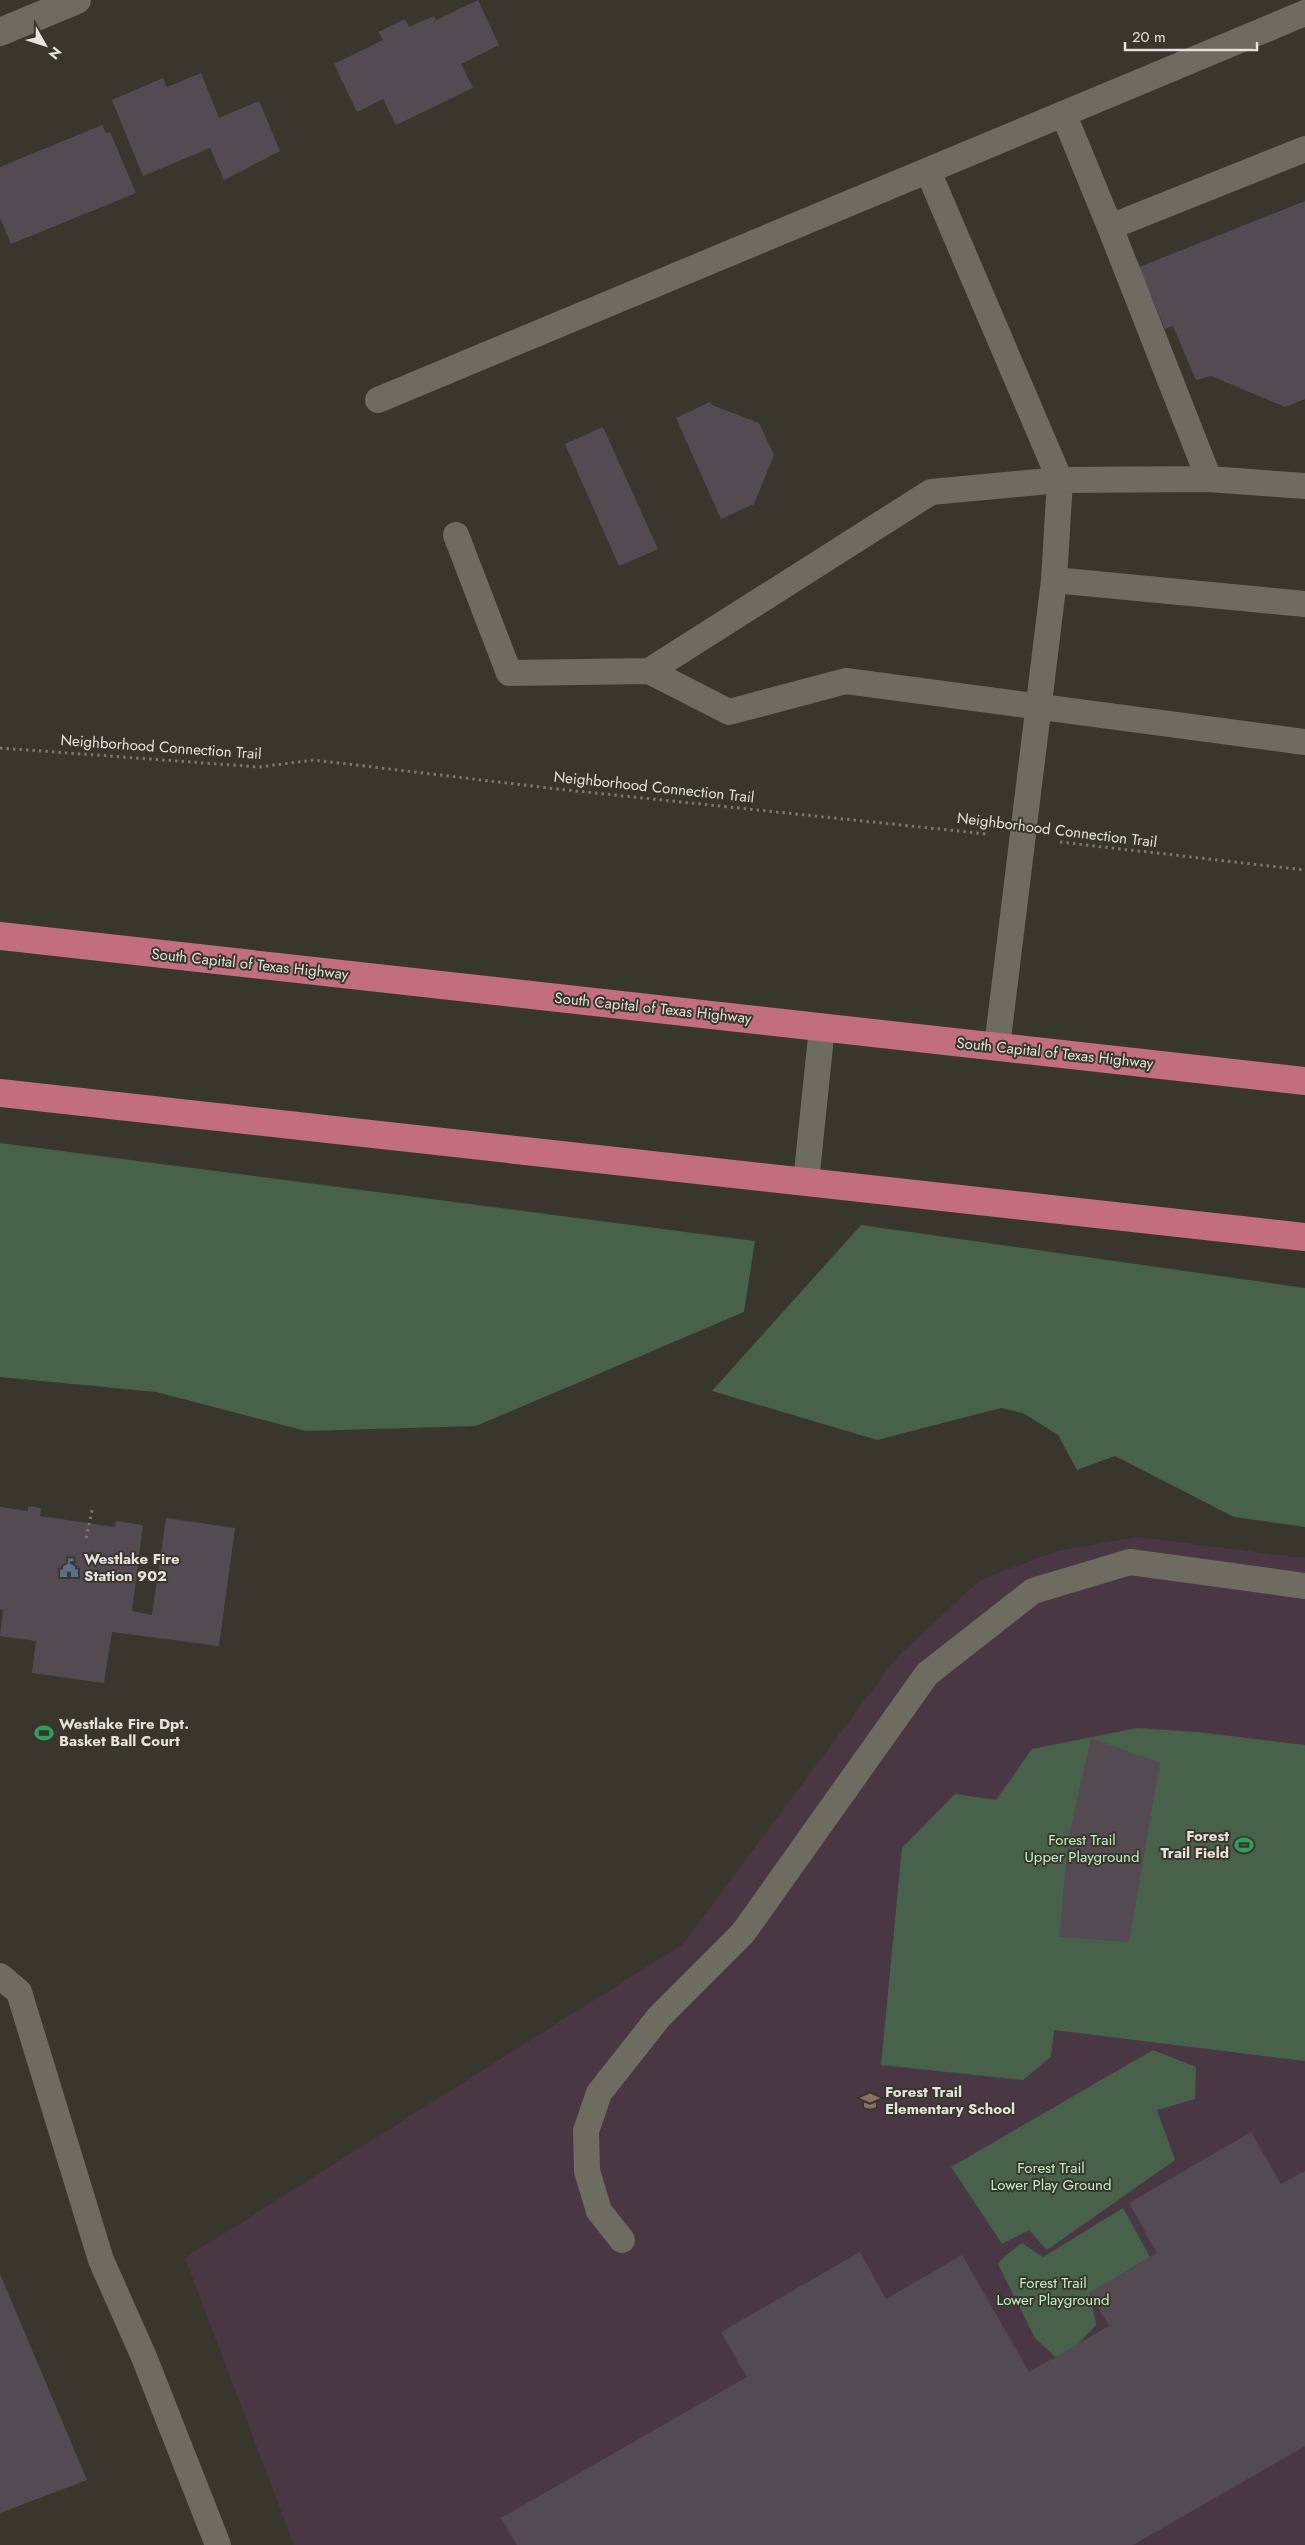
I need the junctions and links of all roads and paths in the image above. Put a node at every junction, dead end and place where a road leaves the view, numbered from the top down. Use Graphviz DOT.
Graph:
graph roads {
  1 [pos="77,0"];
  2 [pos="1305,13"];
  3 [pos="0,32"];
  4 [pos="1064,115"];
  5 [pos="1305,149"];
  6 [pos="928,171"];
  7 [pos="1110,227"];
  8 [pos="378,400"];
  9 [pos="1210,479"];
  10 [pos="1060,480"];
  11 [pos="1305,486"];
  12 [pos="456,535"];
  13 [pos="1054,580"];
  14 [pos="1305,604"];
  15 [pos="649,671"];
  16 [pos="1038,707"];
  17 [pos="1305,742"];
  18 [pos="0,748"];
  19 [pos="1022,838"];
  20 [pos="1305,870"];
  21 [pos="0,936"];
  22 [pos="822,1027"];
  23 [pos="997,1047"];
  24 [pos="1305,1081"];
  25 [pos="0,1093"];
  26 [pos="806,1182"];
  27 [pos="1305,1236"];
  28 [pos="93,1506"];
  29 [pos="86,1538"];
  30 [pos="1305,1586"];
  31 [pos="0,1976"];
  32 [pos="622,2240"];
  33 [pos="218,2545"];
  1 -- 3 [label="street"];
  2 -- 4 [label="lane"];
  4 -- 6 [label="lane"];
  4 -- 7 [label="lane"];
  5 -- 7 [label="lane"];
  6 -- 8 [label="lane"];
  6 -- 10 [label="lane"];
  7 -- 9 [label="lane"];
  9 -- 10 [label="lane"];
  9 -- 11 [label="lane"];
  10 -- 13 [label="lane"];
  10 -- 15 [label="lane"];
  12 -- 15 [label="lane"];
  13 -- 14 [label="lane"];
  13 -- 16 [label="lane"];
  15 -- 16 [label="lane"];
  16 -- 17 [label="lane"];
  16 -- 19 [label="lane"];
  18 -- 19 [label="path, Neighborhood Connection Trail"];
  19 -- 20 [label="path, Neighborhood Connection Trail"];
  19 -- 23 [label="lane"];
  21 -- 22 [label="highway, South Capital of Texas Highway"];
  22 -- 23 [label="highway, South Capital of Texas Highway"];
  22 -- 26 [label="lane"];
  23 -- 24 [label="highway, South Capital of Texas Highway"];
  25 -- 26 [label="highway"];
  26 -- 27 [label="highway"];
  28 -- 29 [label="path"];
  30 -- 32 [label="lane"];
  31 -- 33 [label="lane"];
}
